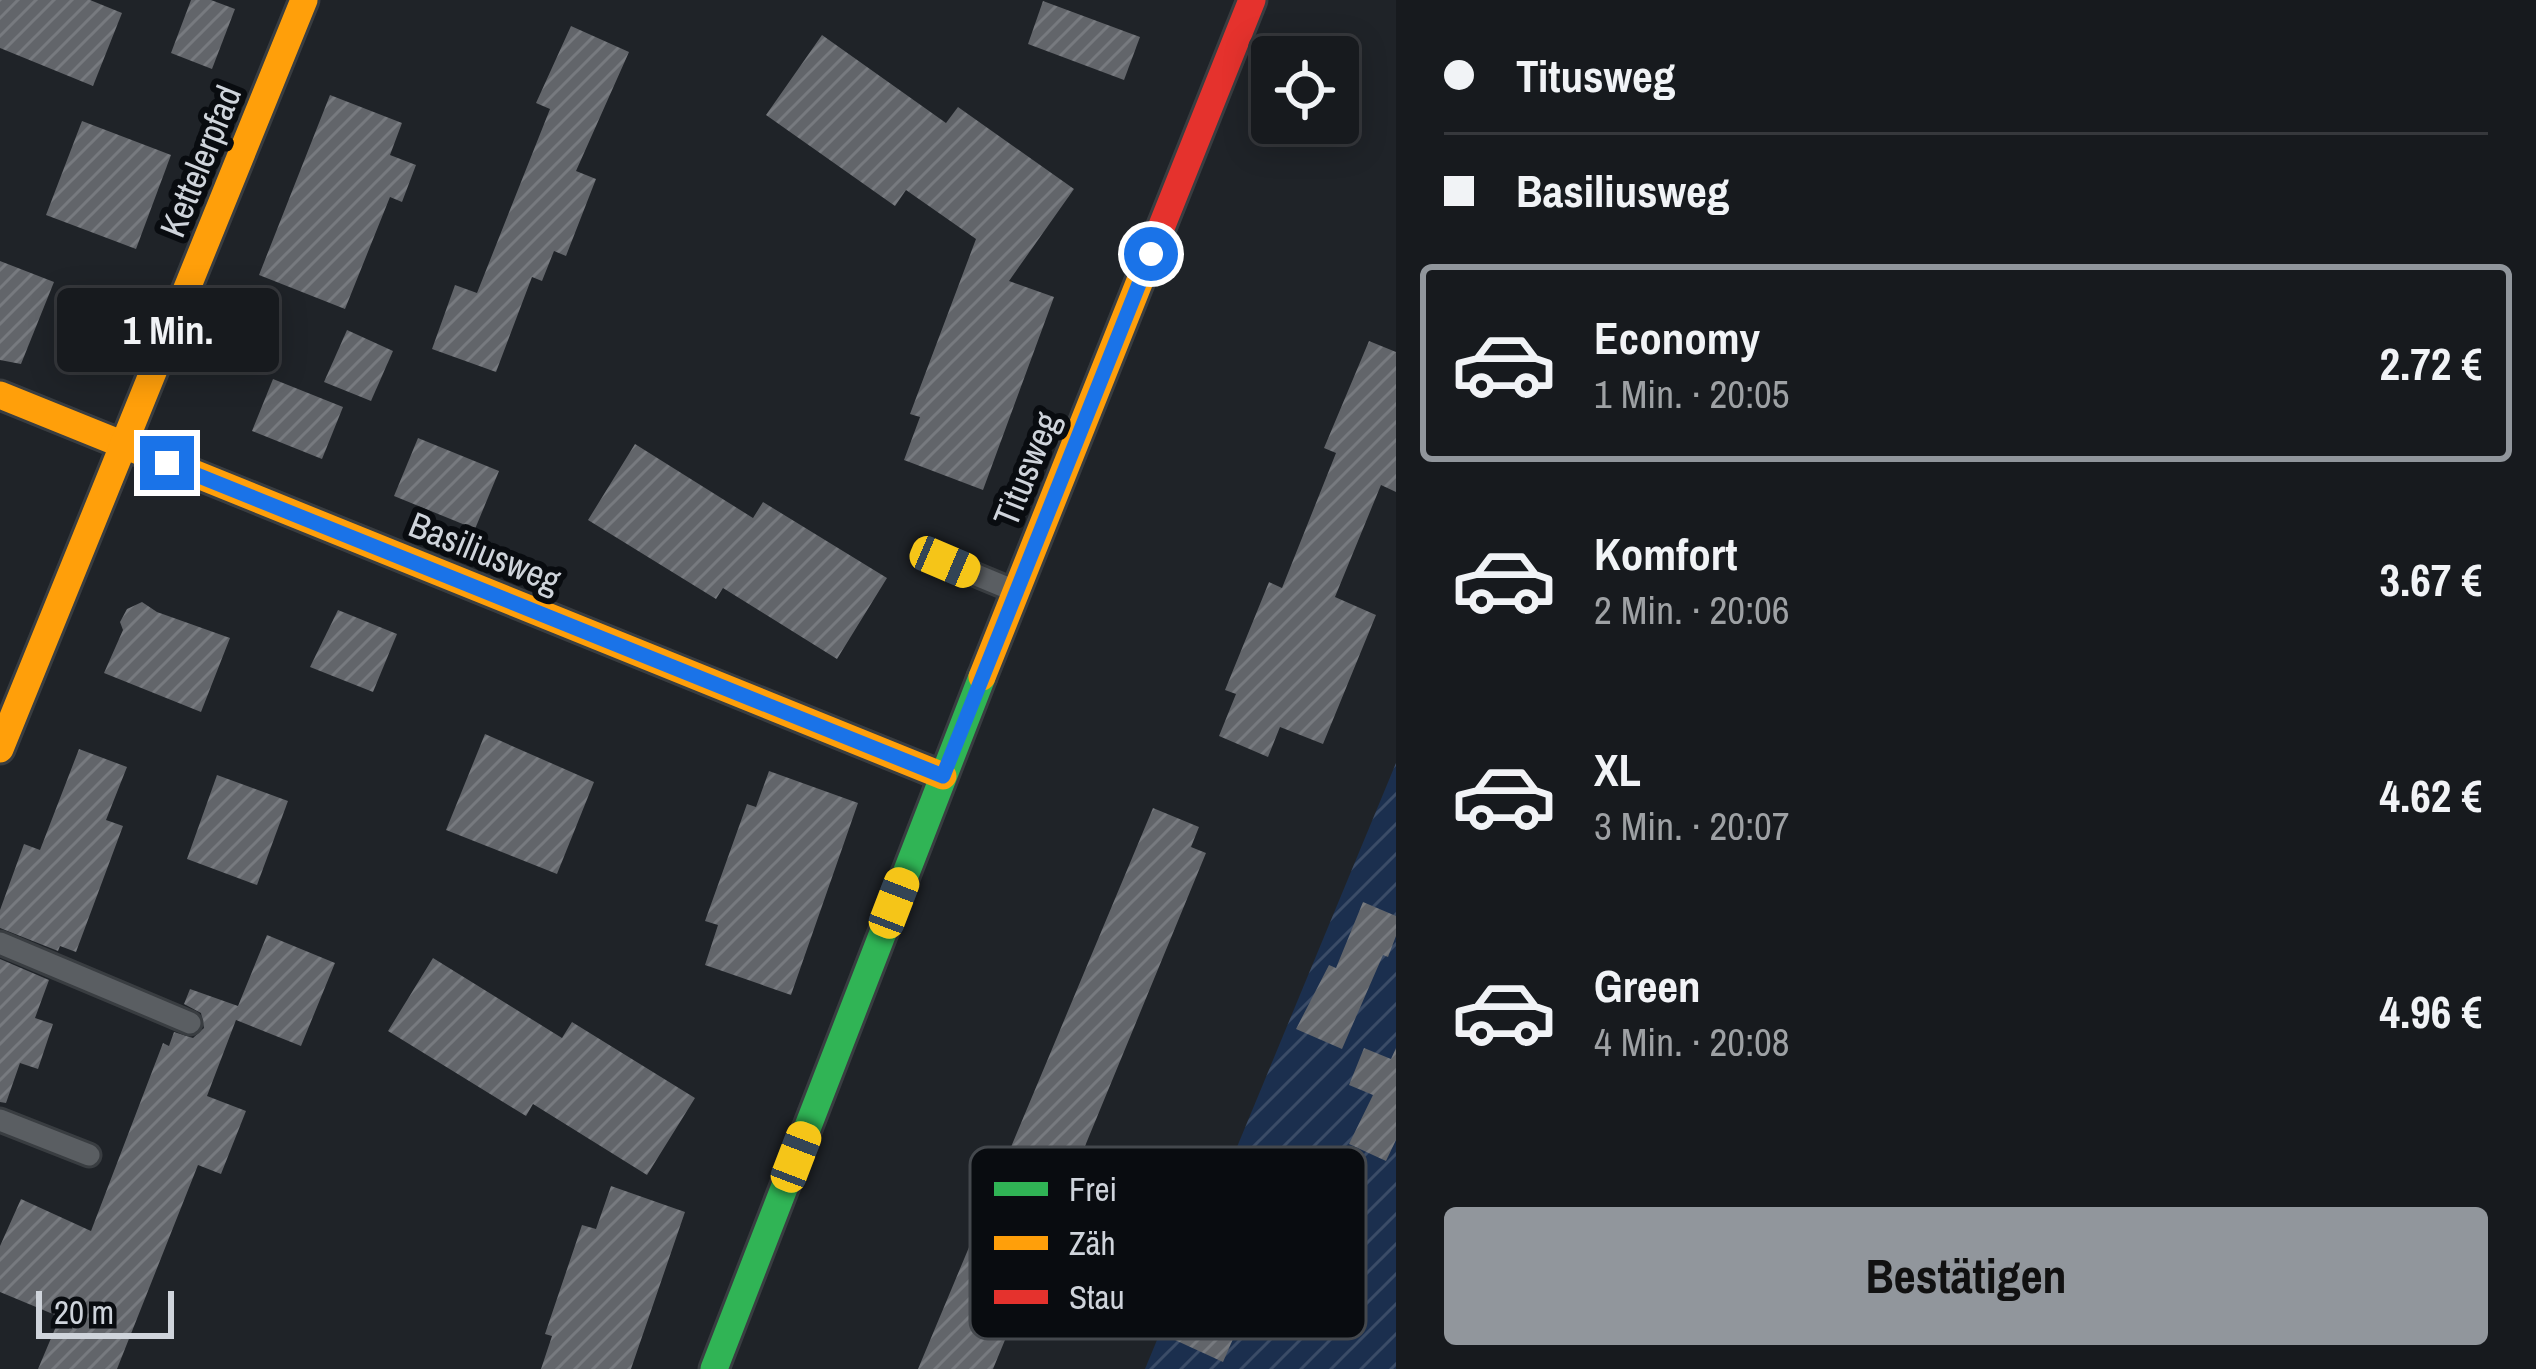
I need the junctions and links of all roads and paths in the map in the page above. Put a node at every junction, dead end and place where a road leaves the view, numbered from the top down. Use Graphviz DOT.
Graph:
graph roads {
  1 [pos="304,0"];
  2 [pos="1252,0"];
  3 [pos="0,394"];
  4 [pos="124,445"];
  5 [pos="945,562"];
  6 [pos="1016,592"];
  7 [pos="0,749"];
  8 [pos="943,776"];
  9 [pos="0,943"];
  10 [pos="190,1022"];
  11 [pos="0,1120"];
  12 [pos="89,1155"];
  13 [pos="714,1369"];
  1 -- 4 [label="street, Kettelerpfad"];
  2 -- 6 [label="street, Titusweg"];
  3 -- 4 [label="street, Basiliusweg"];
  4 -- 7 [label="street, Kettelerpfad"];
  4 -- 8 [label="street, Basiliusweg"];
  5 -- 6 [label="lane"];
  6 -- 8 [label="street, Titusweg"];
  8 -- 13 [label="street, Titusweg"];
  9 -- 10 [label="lane"];
  11 -- 12 [label="lane"];
}
